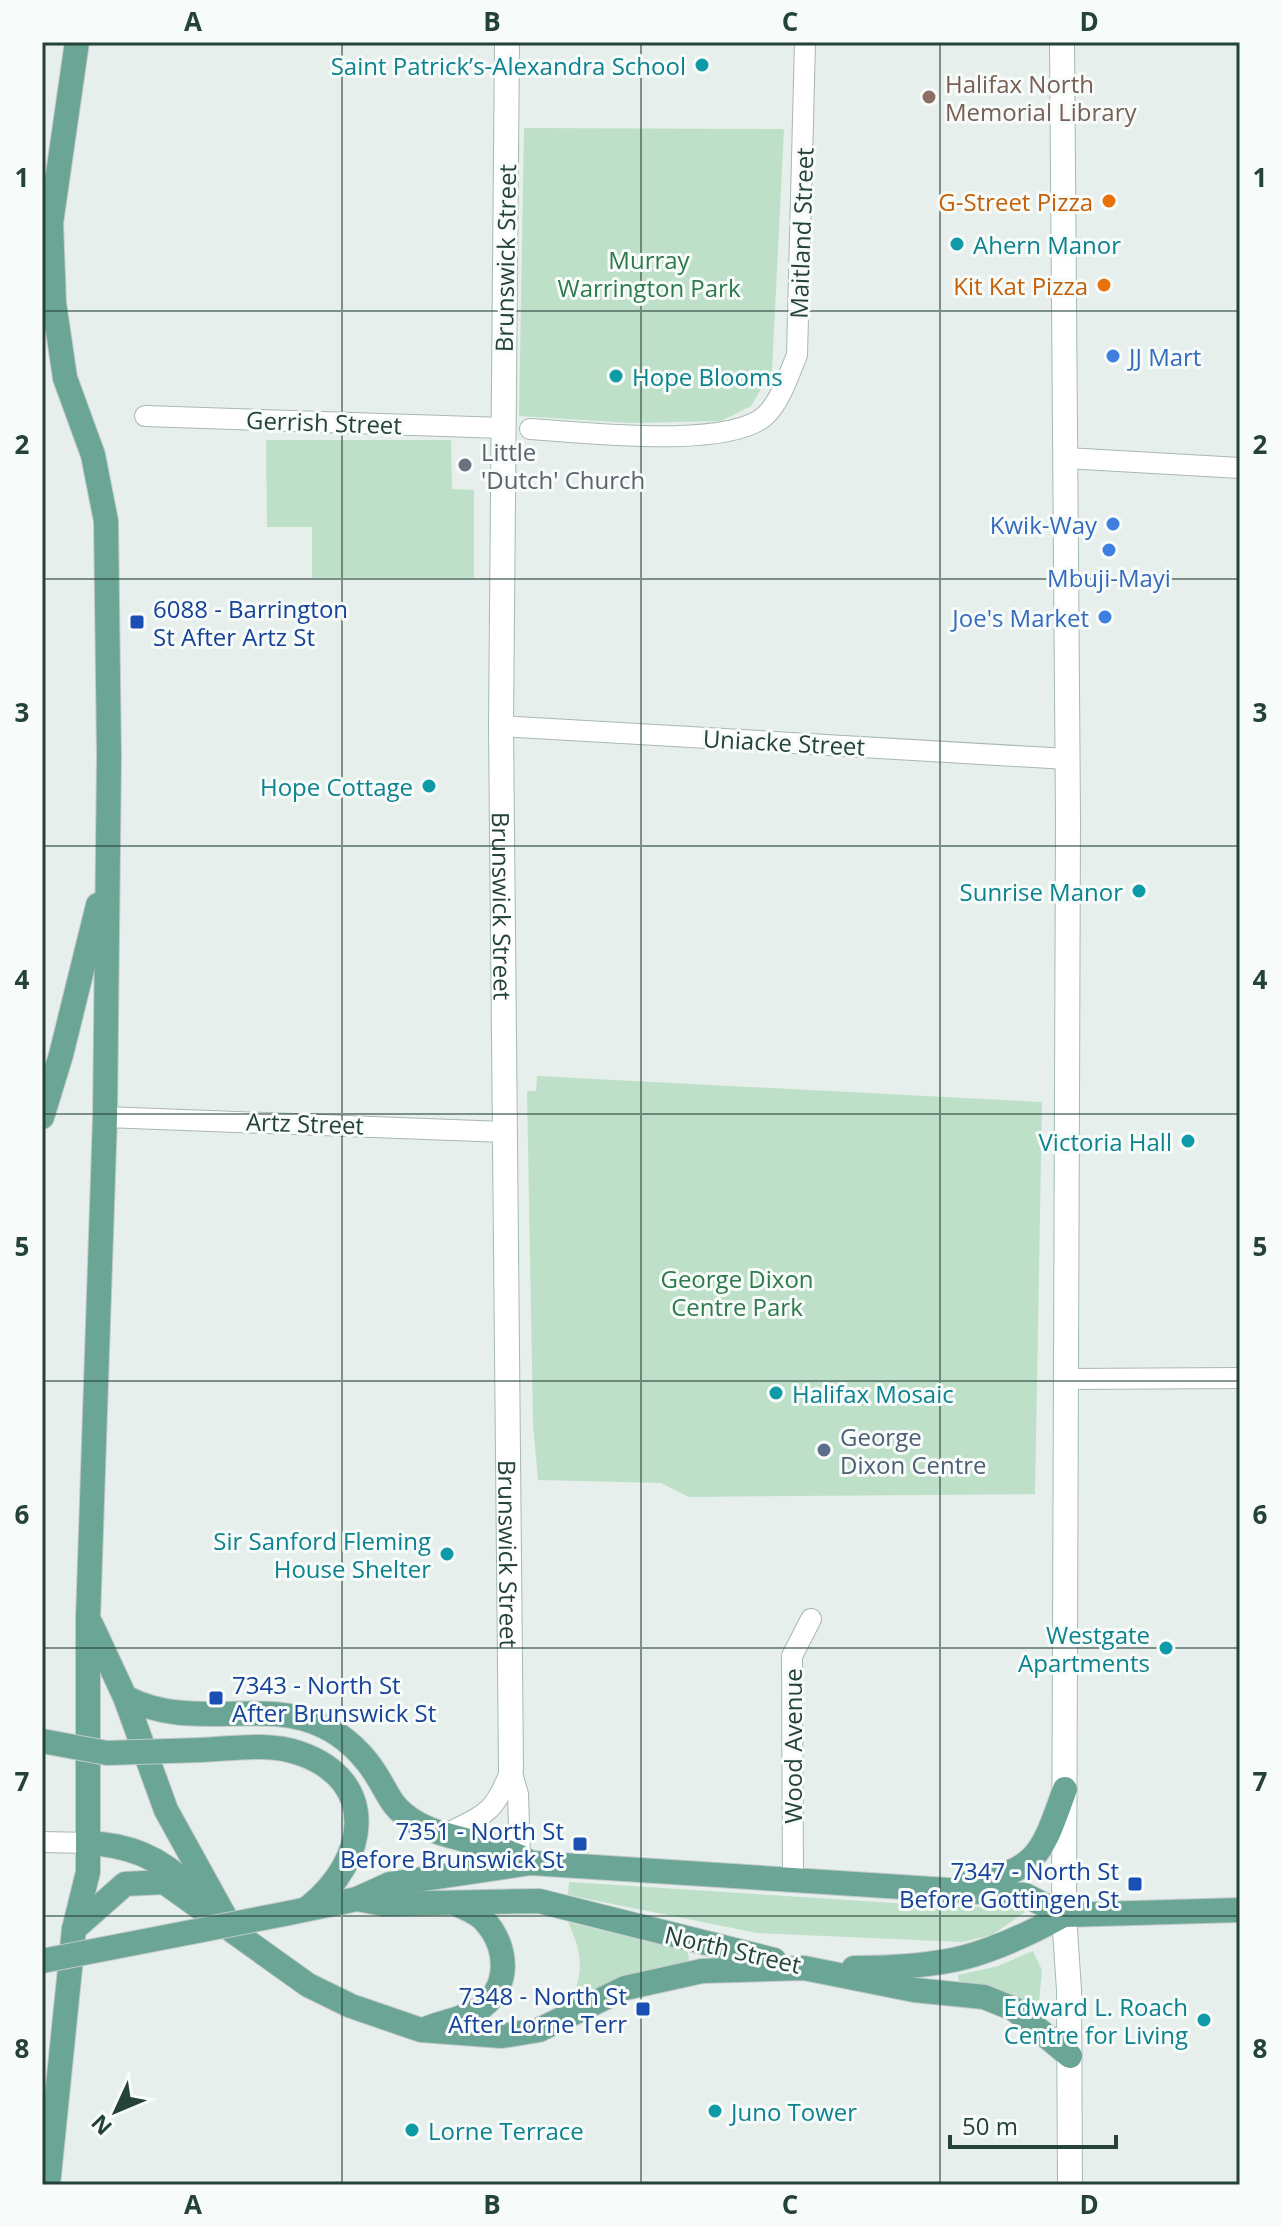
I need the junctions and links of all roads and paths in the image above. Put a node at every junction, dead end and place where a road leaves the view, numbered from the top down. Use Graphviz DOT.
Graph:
graph roads {
  1 [pos="77,42"];
  2 [pos="507,42"];
  3 [pos="805,42"];
  4 [pos="1062,42"];
  5 [pos="145,416"];
  6 [pos="504,428"];
  7 [pos="530,429"];
  8 [pos="1066,458"];
  9 [pos="1240,468"];
  10 [pos="501,726"];
  11 [pos="1067,759"];
  12 [pos="108,876"];
  13 [pos="42,1117"];
  14 [pos="105,1117"];
  15 [pos="505,1132"];
  16 [pos="1240,1378"];
  17 [pos="1067,1379"];
  18 [pos="88,1619"];
  19 [pos="811,1619"];
  20 [pos="125,1697"];
  21 [pos="42,1741"];
  22 [pos="511,1769"];
  23 [pos="1065,1789"];
  24 [pos="446,1834"];
  25 [pos="42,1842"];
  26 [pos="89,1843"];
  27 [pos="526,1860"];
  28 [pos="793,1878"];
  29 [pos="932,1887"];
  30 [pos="357,1899"];
  31 [pos="449,1900"];
  32 [pos="1240,1910"];
  33 [pos="296,1911"];
  34 [pos="1064,1915"];
  35 [pos="74,1929"];
  36 [pos="234,1933"];
  37 [pos="42,1961"];
  38 [pos="804,1968"];
  39 [pos="421,2030"];
  40 [pos="1070,2056"];
  41 [pos="48,2185"];
  42 [pos="1070,2185"];
  1 -- 12 [label="main road"];
  2 -- 6 [label="main road, Brunswick Street"];
  3 -- 7 [label="street, Maitland Street"];
  4 -- 8 [label="main road"];
  5 -- 6 [label="street, Gerrish Street"];
  6 -- 10 [label="main road, Brunswick Street"];
  8 -- 9 [label="street"];
  8 -- 11 [label="main road"];
  10 -- 11 [label="street, Uniacke Street"];
  10 -- 15 [label="main road, Brunswick Street"];
  11 -- 17 [label="main road"];
  12 -- 13 [label="main road"];
  12 -- 14 [label="main road"];
  14 -- 15 [label="street, Artz Street"];
  14 -- 18 [label="main road"];
  15 -- 22 [label="main road, Brunswick Street"];
  16 -- 17 [label="street"];
  17 -- 23 [label="main road"];
  18 -- 20 [label="main road"];
  18 -- 26 [label="main road"];
  19 -- 28 [label="street, Wood Avenue"];
  20 -- 24 [label="main road"];
  20 -- 36 [label="main road"];
  21 -- 33 [label="main road, bridge"];
  22 -- 24 [label="street, Brunswick Street"];
  22 -- 27 [label="street, Brunswick Street"];
  23 -- 29 [label="main road"];
  23 -- 34 [label="main road"];
  24 -- 27 [label="main road"];
  25 -- 26 [label="street"];
  26 -- 35 [label="main road"];
  26 -- 36 [label="main road"];
  27 -- 28 [label="main road, North Street"];
  27 -- 30 [label="main road"];
  28 -- 29 [label="main road, North Street"];
  29 -- 34 [label="main road, North Street"];
  30 -- 31 [label="main road, North Street"];
  30 -- 33 [label="main road"];
  31 -- 38 [label="main road, North Street"];
  31 -- 39 [label="main road"];
  32 -- 34 [label="main road, North Street"];
  33 -- 37 [label="main road, bridge"];
  34 -- 38 [label="main road, North Street"];
  34 -- 40 [label="main road"];
  35 -- 36 [label="main road"];
  35 -- 41 [label="main road"];
  36 -- 39 [label="main road"];
  38 -- 39 [label="main road"];
  38 -- 40 [label="main road"];
  40 -- 42 [label="main road"];
}
